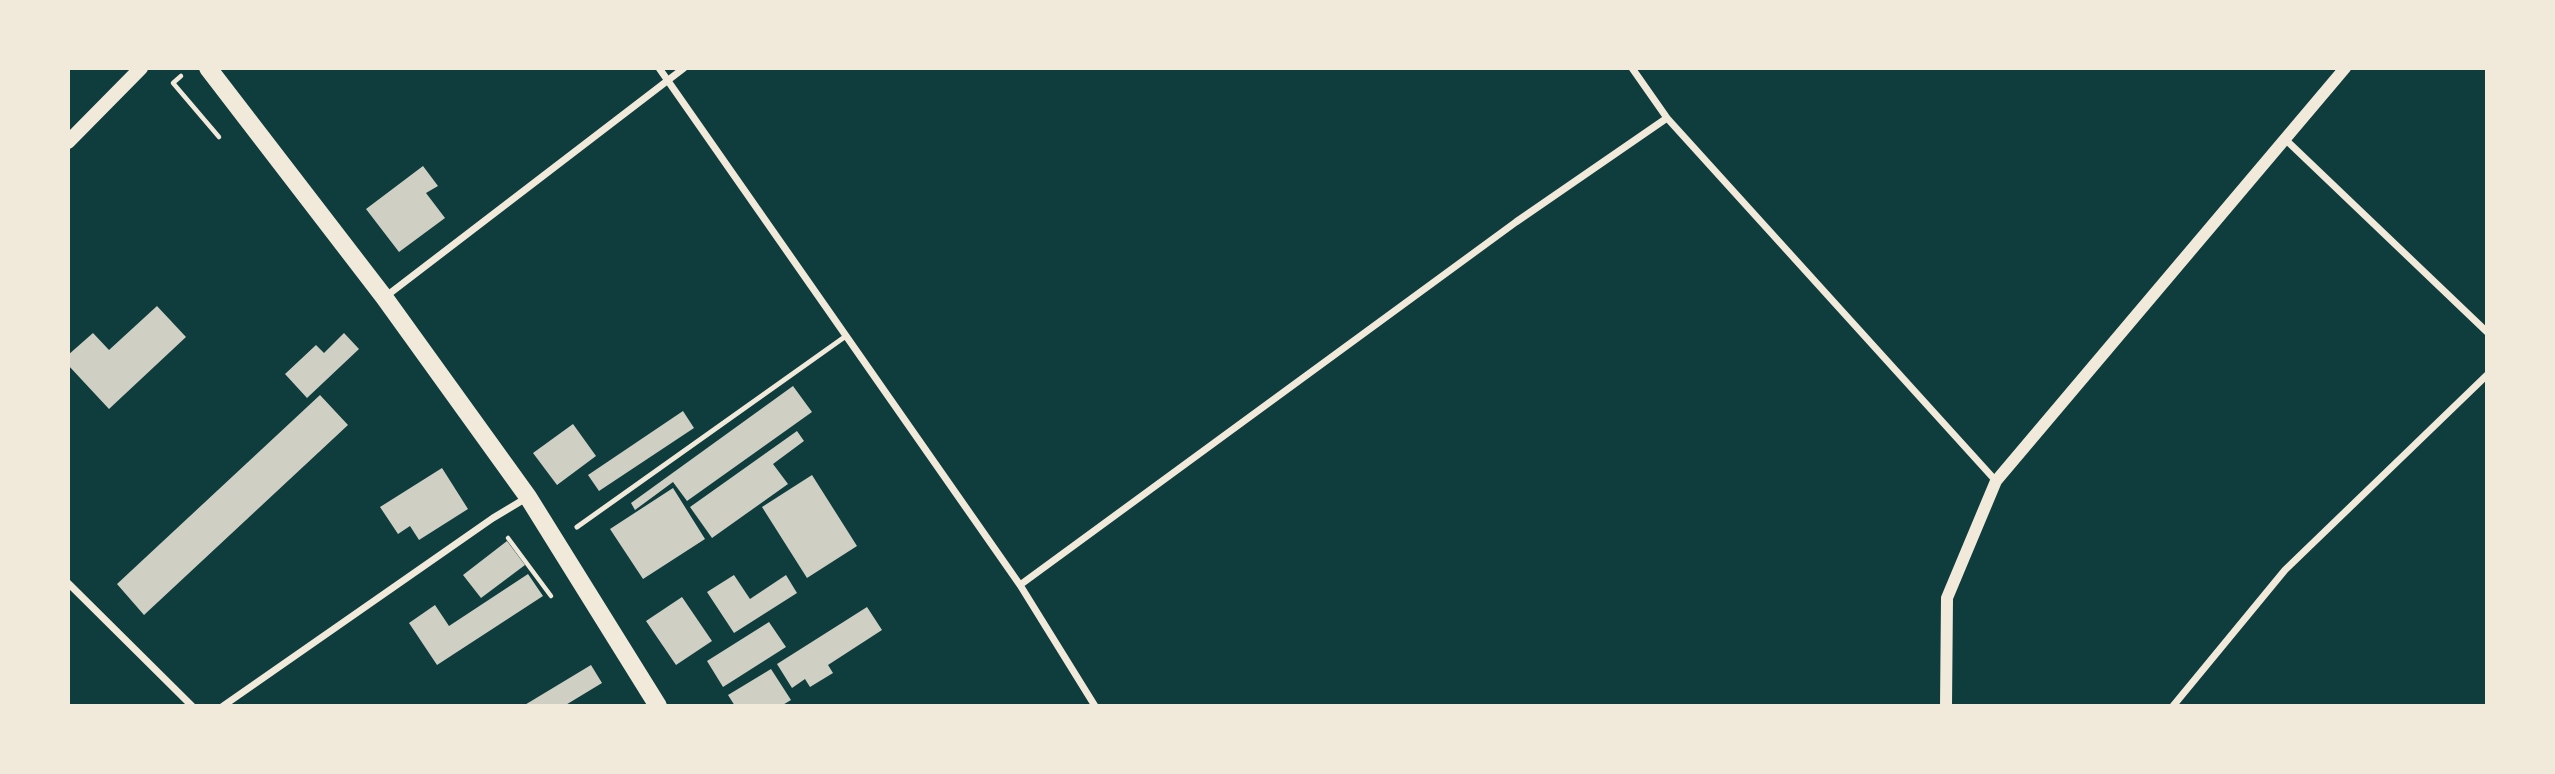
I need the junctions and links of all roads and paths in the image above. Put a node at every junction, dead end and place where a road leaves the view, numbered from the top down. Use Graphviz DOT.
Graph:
graph roads {
  1 [pos="141,68"];
  2 [pos="208,68"];
  3 [pos="659,68"];
  4 [pos="684,68"];
  5 [pos="1632,68"];
  6 [pos="2346,68"];
  7 [pos="667,80"];
  8 [pos="1667,118"];
  9 [pos="2286,140"];
  10 [pos="68,142"];
  11 [pos="384,297"];
  12 [pos="2487,332"];
  13 [pos="846,336"];
  14 [pos="2487,374"];
  15 [pos="1996,481"];
  16 [pos="528,496"];
  17 [pos="577,527"];
  18 [pos="68,583"];
  19 [pos="1020,585"];
  20 [pos="192,706"];
  21 [pos="223,706"];
  22 [pos="658,706"];
  23 [pos="1095,706"];
  24 [pos="1945,706"];
  25 [pos="2173,706"];
  1 -- 10 [label="main road"];
  2 -- 11 [label="main road"];
  3 -- 7 [label="street"];
  4 -- 7 [label="street"];
  5 -- 8 [label="street"];
  6 -- 9 [label="street"];
  7 -- 11 [label="street"];
  7 -- 13 [label="street"];
  8 -- 15 [label="street"];
  8 -- 19 [label="street"];
  9 -- 12 [label="street"];
  9 -- 15 [label="street"];
  11 -- 16 [label="main road"];
  13 -- 17 [label="lane"];
  13 -- 19 [label="street"];
  14 -- 25 [label="street"];
  15 -- 24 [label="street"];
  16 -- 21 [label="street"];
  16 -- 22 [label="main road"];
  18 -- 20 [label="street"];
  19 -- 23 [label="street"];
}
